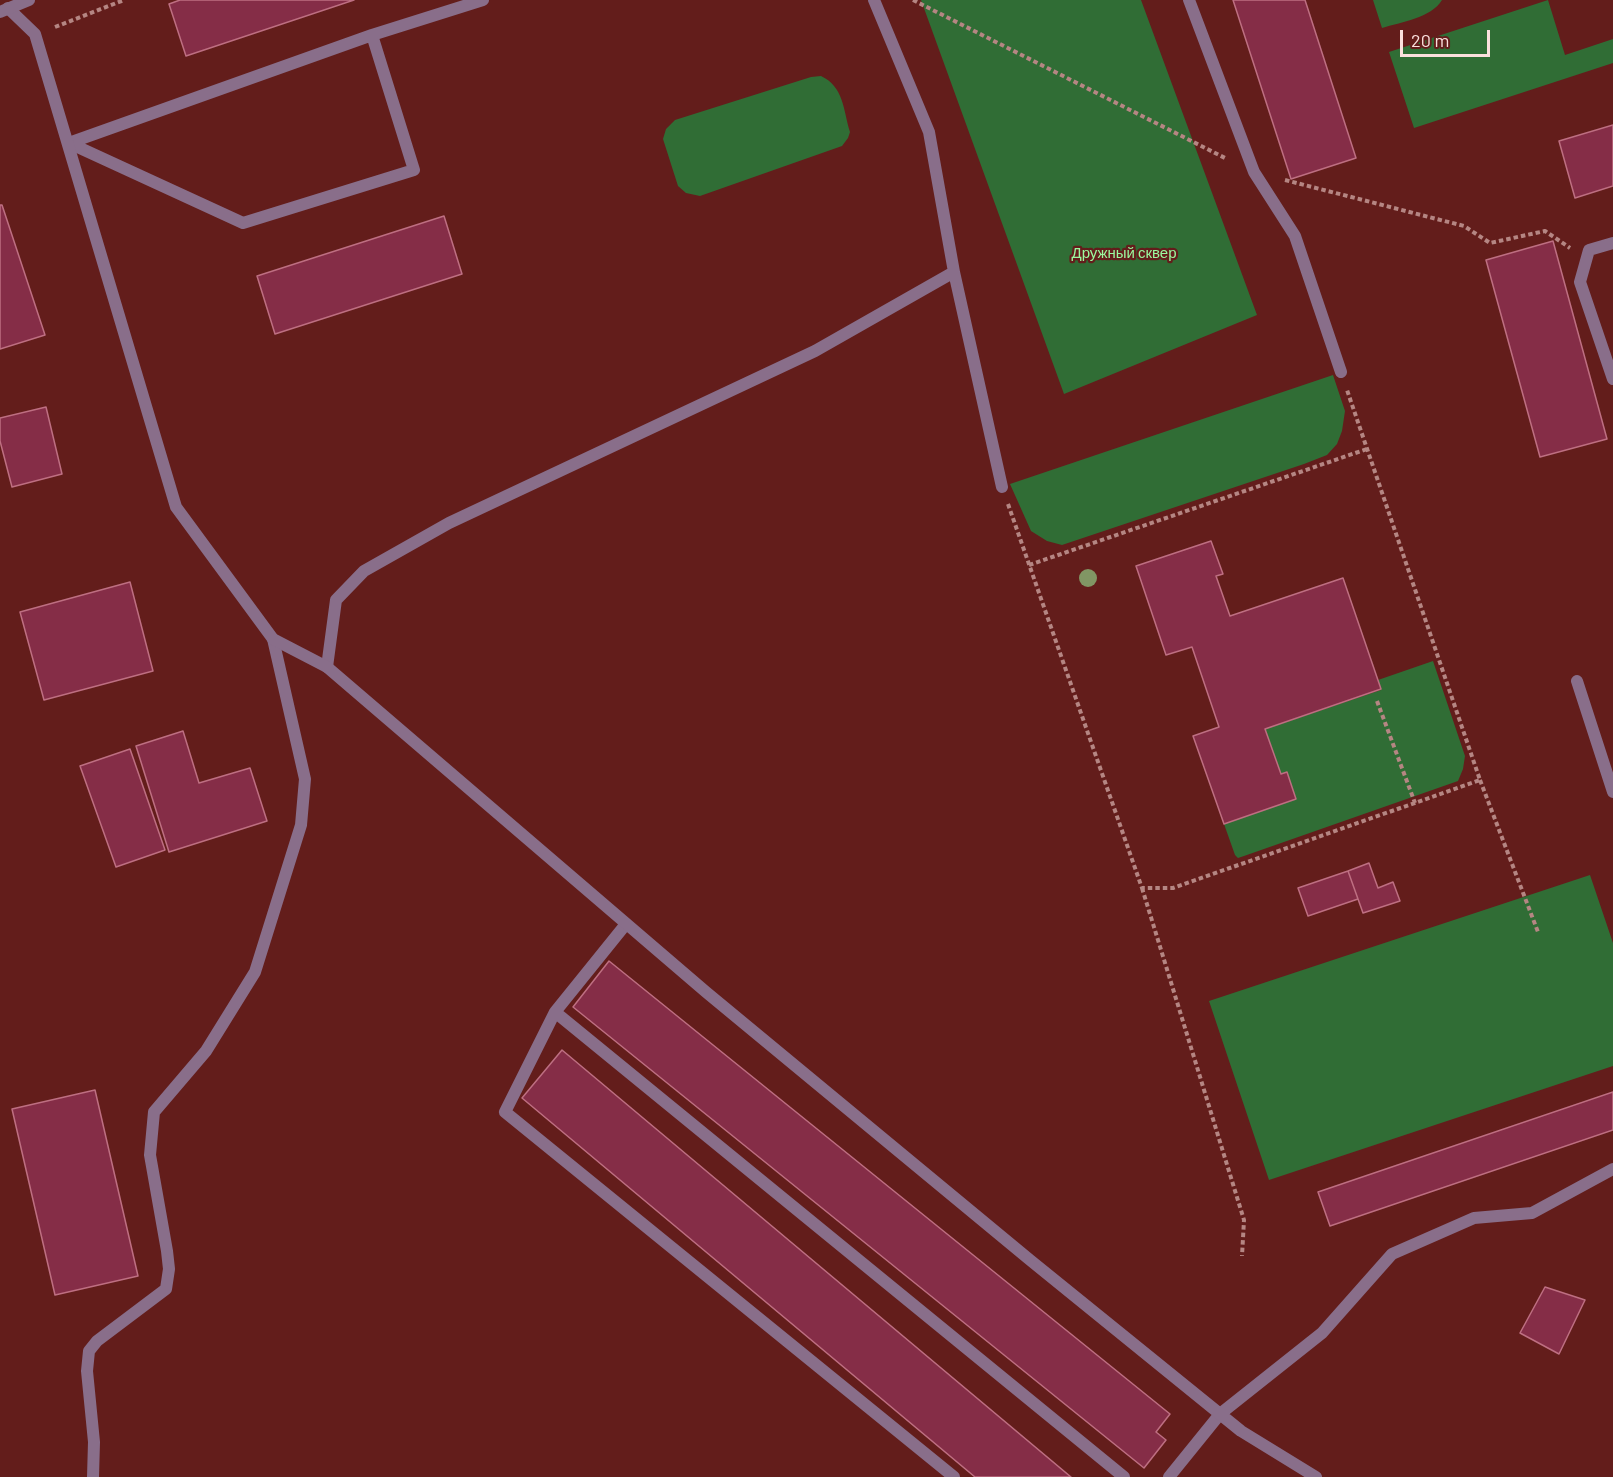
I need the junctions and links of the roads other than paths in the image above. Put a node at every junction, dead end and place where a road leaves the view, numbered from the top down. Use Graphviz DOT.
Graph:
graph roads {
  1 [pos="29,0"];
  2 [pos="483,0"];
  3 [pos="874,0"];
  4 [pos="1189,0"];
  5 [pos="5,7"];
  6 [pos="372,34"];
  7 [pos="69,143"];
  8 [pos="1613,243"];
  9 [pos="954,272"];
  10 [pos="1341,372"];
  11 [pos="1613,379"];
  12 [pos="1002,487"];
  13 [pos="273,639"];
  14 [pos="327,667"];
  15 [pos="1576,681"];
  16 [pos="1613,792"];
  17 [pos="626,924"];
  18 [pos="555,1012"];
  19 [pos="1613,1169"];
  20 [pos="1220,1414"];
  21 [pos="93,1477"];
  22 [pos="954,1477"];
  23 [pos="1124,1477"];
  24 [pos="1169,1477"];
  25 [pos="1316,1477"];
  1 -- 5 [label="street"];
  2 -- 6 [label="street"];
  3 -- 9 [label="street"];
  4 -- 10 [label="street"];
  5 -- 7 [label="street"];
  6 -- 7 [label="street"];
  6 -- 7 [label="street"];
  7 -- 13 [label="street"];
  8 -- 11 [label="street"];
  9 -- 12 [label="street"];
  9 -- 14 [label="street"];
  13 -- 14 [label="street"];
  13 -- 21 [label="street"];
  14 -- 17 [label="street"];
  15 -- 16 [label="street"];
  17 -- 18 [label="street"];
  17 -- 20 [label="street"];
  18 -- 22 [label="street"];
  18 -- 23 [label="street"];
  19 -- 20 [label="street"];
  20 -- 24 [label="street"];
  20 -- 25 [label="street"];
}
